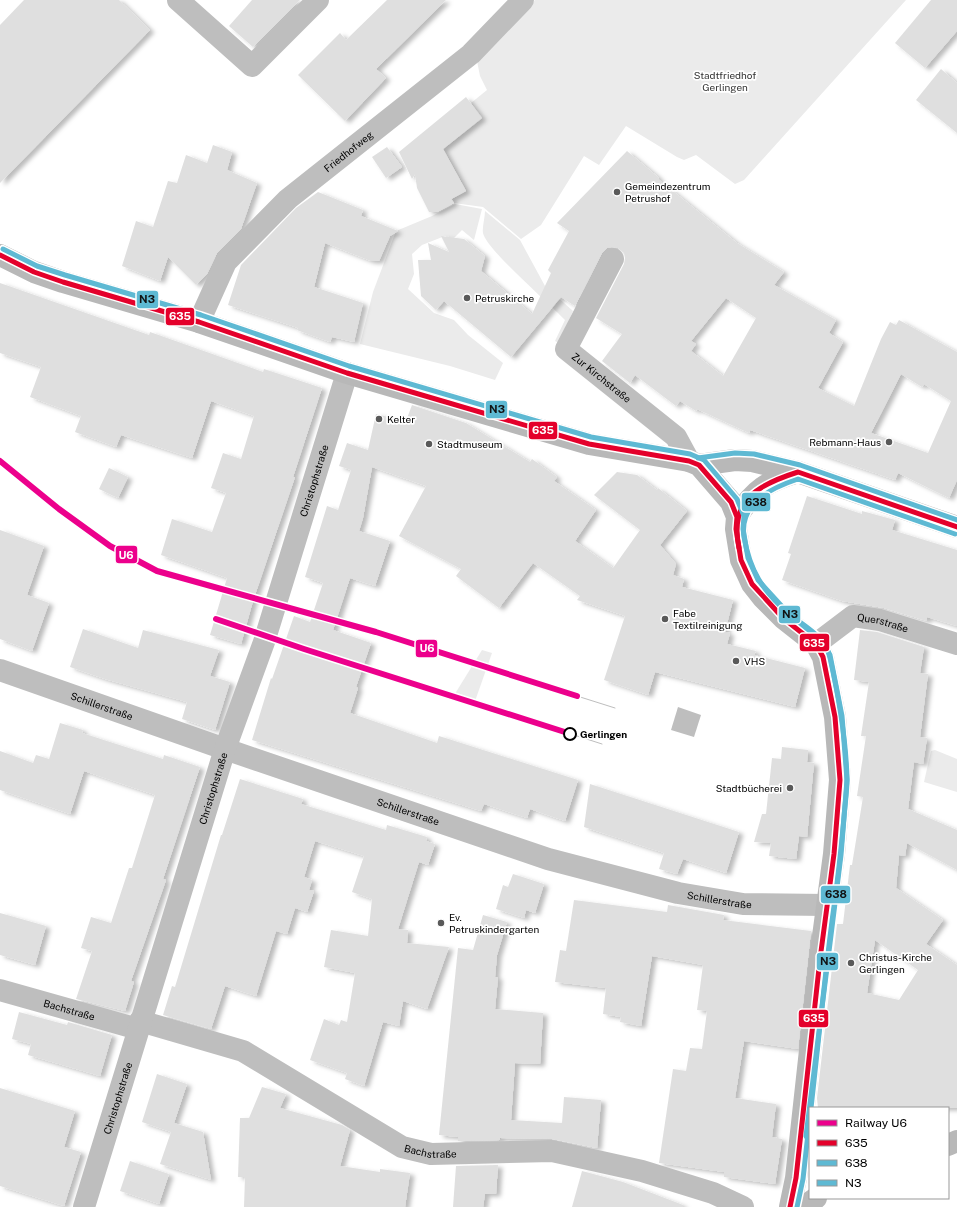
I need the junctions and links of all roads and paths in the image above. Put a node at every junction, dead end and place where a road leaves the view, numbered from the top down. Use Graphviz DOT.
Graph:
graph roads {
  1 [pos="178,0"];
  2 [pos="318,0"];
  3 [pos="524,0"];
  4 [pos="0,255"];
  5 [pos="613,259"];
  6 [pos="199,322"];
  7 [pos="347,372"];
  8 [pos="694,464"];
  9 [pos="798,472"];
  10 [pos="737,517"];
  11 [pos="957,527"];
  12 [pos="816,644"];
  13 [pos="957,644"];
  14 [pos="0,670"];
  15 [pos="225,749"];
  16 [pos="827,905"];
  17 [pos="0,990"];
  18 [pos="139,1025"];
  19 [pos="805,1146"];
  20 [pos="815,1199"];
  21 [pos="84,1207"];
  22 [pos="743,1207"];
  23 [pos="790,1207"];
  24 [pos="803,1207"];
  1 -- 2 [label="street"];
  3 -- 6 [label="street, Friedhofweg"];
  4 -- 6 [label="main road"];
  5 -- 8 [label="street, Zur Kirchstraße"];
  6 -- 7 [label="main road"];
  7 -- 8 [label="main road"];
  7 -- 15 [label="street, Christophstraße"];
  8 -- 9 [label="main road"];
  8 -- 10 [label="main road"];
  9 -- 10 [label="main road"];
  9 -- 11 [label="main road"];
  10 -- 12 [label="main road"];
  12 -- 13 [label="street, Querstraße"];
  12 -- 16 [label="main road"];
  14 -- 15 [label="street, Schillerstraße"];
  15 -- 16 [label="street, Schillerstraße"];
  15 -- 18 [label="street, Christophstraße"];
  16 -- 19 [label="main road"];
  17 -- 18 [label="street, Bachstraße"];
  18 -- 21 [label="street, Christophstraße"];
  18 -- 22 [label="street, Bachstraße"];
  19 -- 23 [label="main road"];
  20 -- 24 [label="main road"];
}
